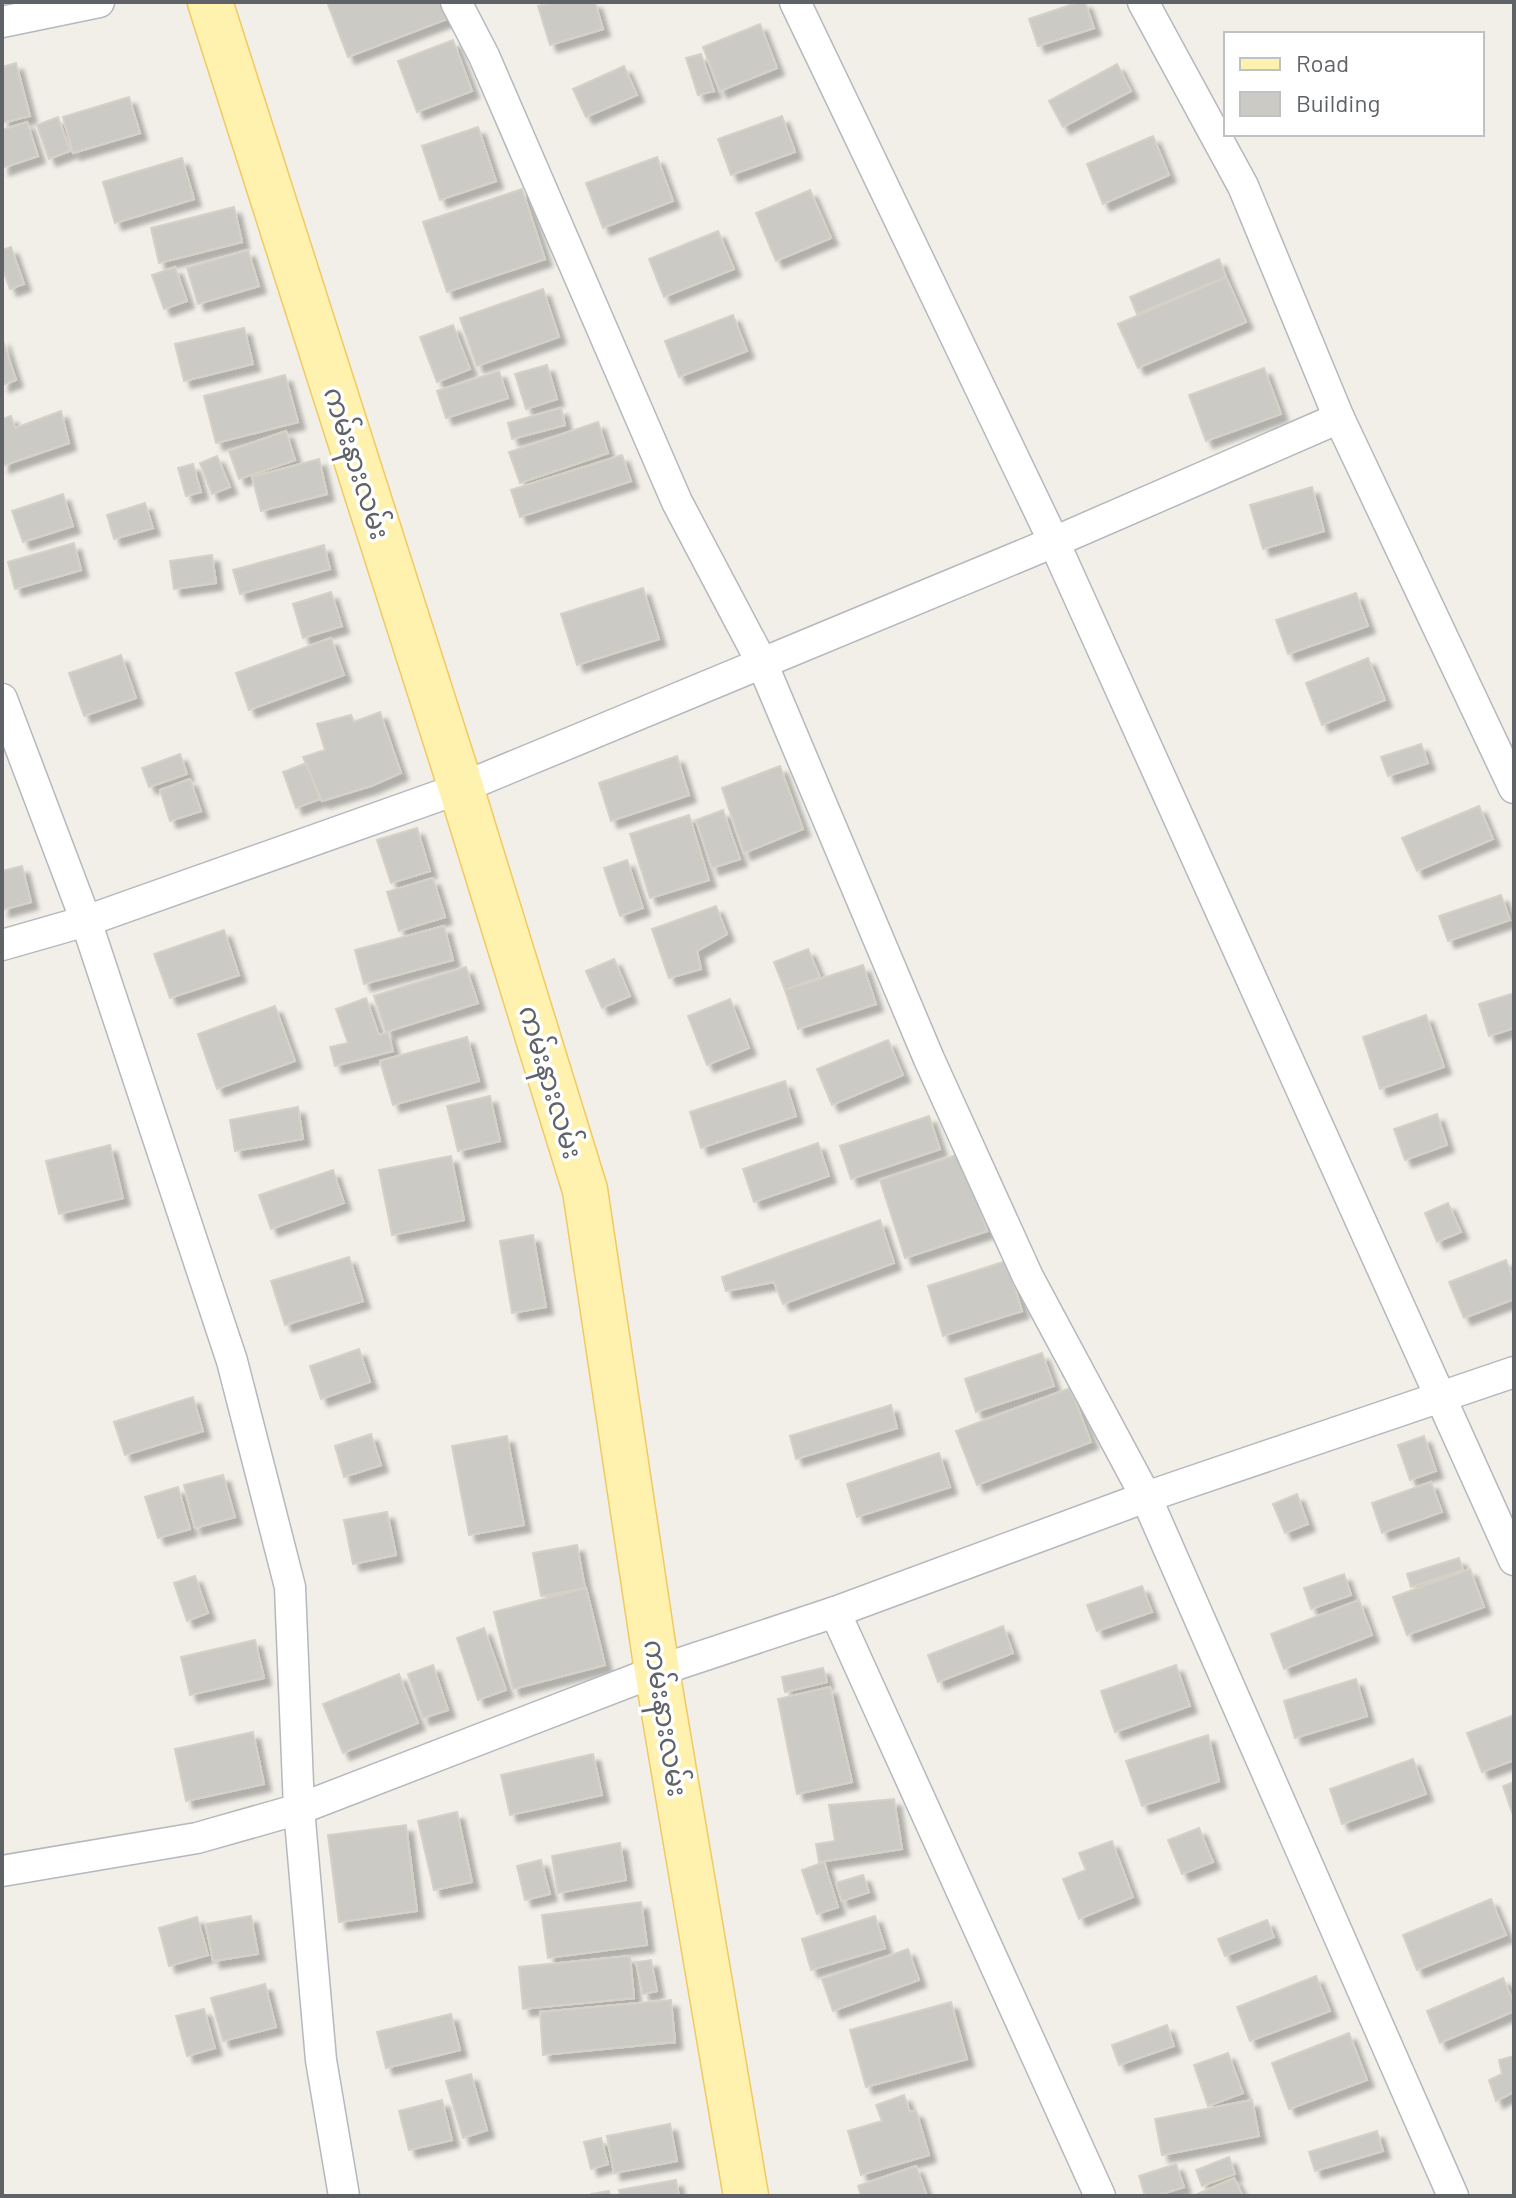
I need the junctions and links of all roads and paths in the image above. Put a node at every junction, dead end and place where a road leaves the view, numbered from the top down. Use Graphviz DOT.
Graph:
graph roads {
  1 [pos="99,2"];
  2 [pos="210,2"];
  3 [pos="456,2"];
  4 [pos="795,2"];
  5 [pos="1143,2"];
  6 [pos="2,22"];
  7 [pos="1339,418"];
  8 [pos="1054,542"];
  9 [pos="762,663"];
  10 [pos="2,699"];
  11 [pos="461,788"];
  12 [pos="1514,788"];
  13 [pos="86,921"];
  14 [pos="2,945"];
  15 [pos="1514,1372"];
  16 [pos="1441,1395"];
  17 [pos="1146,1497"];
  18 [pos="1514,1560"];
  19 [pos="835,1612"];
  20 [pos="657,1671"];
  21 [pos="299,1809"];
  22 [pos="2,1871"];
  23 [pos="344,2196"];
  24 [pos="746,2196"];
  25 [pos="1100,2196"];
  26 [pos="1453,2196"];
  1 -- 6 [label="street"];
  2 -- 11 [label="main road, ကမ်းနားလမ်း"];
  3 -- 9 [label="street"];
  4 -- 8 [label="street"];
  5 -- 7 [label="street"];
  7 -- 8 [label="street"];
  7 -- 12 [label="street"];
  8 -- 9 [label="street"];
  8 -- 16 [label="street"];
  9 -- 11 [label="street"];
  9 -- 17 [label="street"];
  10 -- 13 [label="street"];
  11 -- 13 [label="street"];
  11 -- 20 [label="main road, ကမ်းနားလမ်း"];
  13 -- 14 [label="street"];
  13 -- 21 [label="street"];
  15 -- 16 [label="street"];
  16 -- 17 [label="street"];
  16 -- 18 [label="street"];
  17 -- 19 [label="street"];
  17 -- 26 [label="street"];
  19 -- 20 [label="street"];
  19 -- 25 [label="street"];
  20 -- 21 [label="street"];
  20 -- 24 [label="main road, ကမ်းနားလမ်း"];
  21 -- 22 [label="street"];
  21 -- 23 [label="street"];
}
